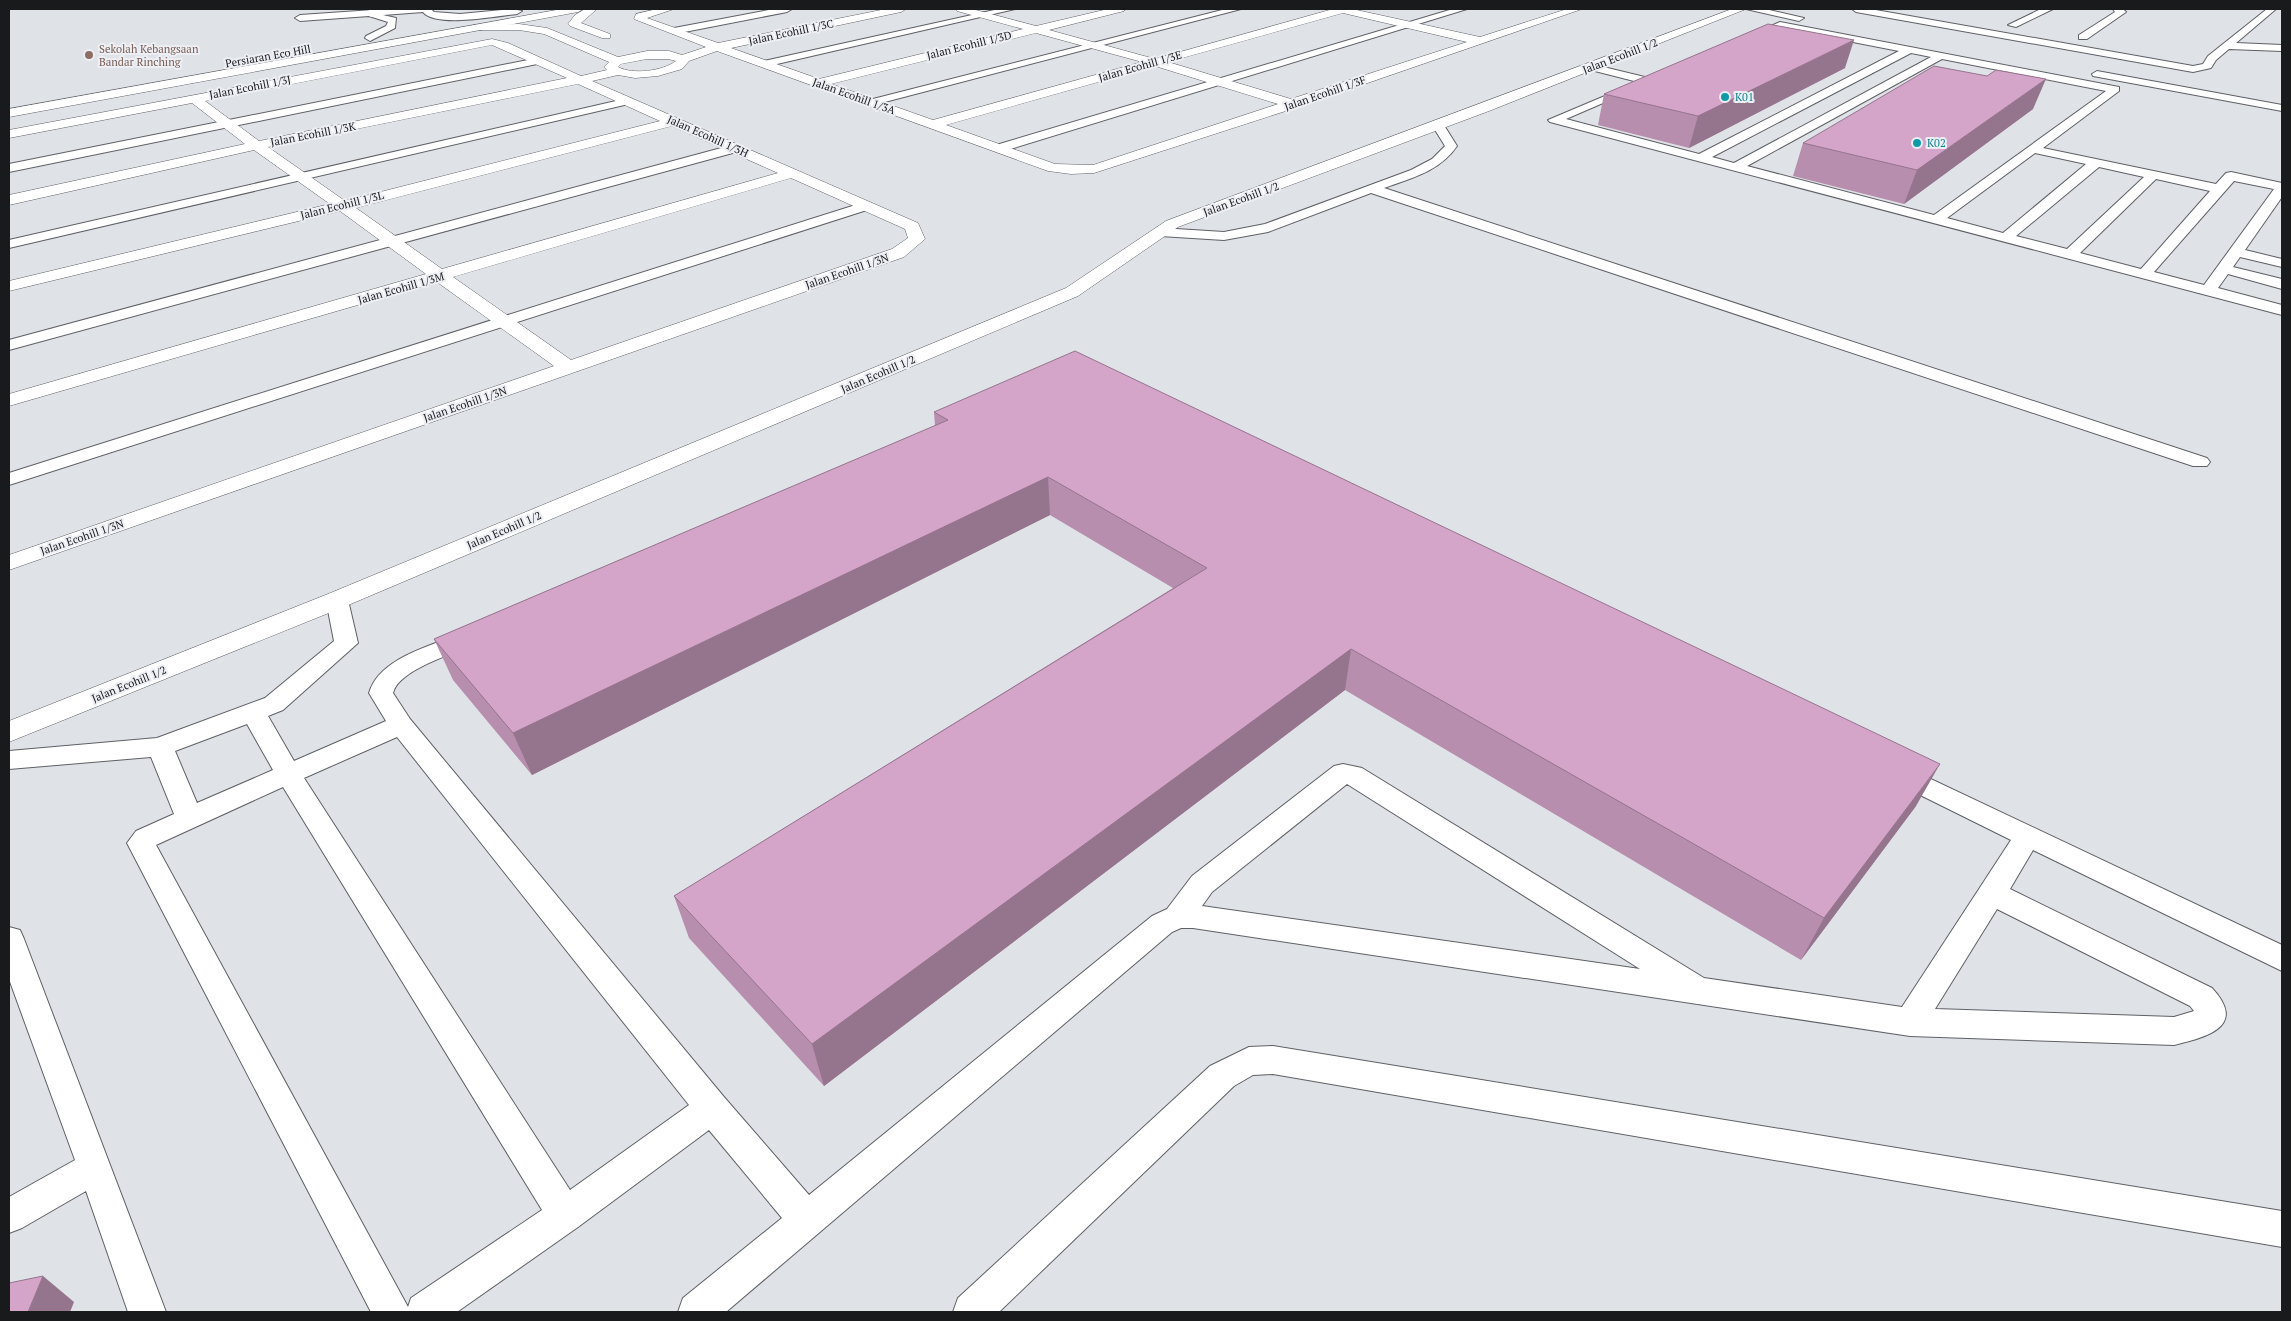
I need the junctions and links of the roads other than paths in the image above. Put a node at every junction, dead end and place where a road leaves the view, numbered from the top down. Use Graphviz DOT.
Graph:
graph roads {
  1 [pos="422,9"];
  2 [pos="426,9"];
  3 [pos="578,9"];
  4 [pos="592,9"];
  5 [pos="669,9"];
  6 [pos="787,9"];
  7 [pos="901,9"];
  8 [pos="961,9"];
  9 [pos="1010,9"];
  10 [pos="1120,9"];
  11 [pos="1236,9"];
  12 [pos="1342,9"];
  13 [pos="1462,9"];
  14 [pos="1577,9"];
  15 [pos="1741,9"];
  16 [pos="1751,9"];
  17 [pos="1856,9"];
  18 [pos="1914,9"];
  19 [pos="2048,9"];
  20 [pos="2118,9"];
  21 [pos="2272,9"];
  22 [pos="522,10"];
  23 [pos="374,12"];
  24 [pos="983,15"];
  25 [pos="1950,15"];
  26 [pos="300,18"];
  27 [pos="1410,25"];
  28 [pos="2031,28"];
  29 [pos="467,29"];
  30 [pos="1034,29"];
  31 [pos="674,31"];
  32 [pos="370,38"];
  33 [pos="615,40"];
  34 [pos="2101,40"];
  35 [pos="1480,41"];
  36 [pos="492,42"];
  37 [pos="1737,43"];
  38 [pos="1093,45"];
  39 [pos="2227,46"];
  40 [pos="631,47"];
  41 [pos="717,47"];
  42 [pos="2282,48"];
  43 [pos="1908,50"];
  44 [pos="1986,53"];
  45 [pos="647,54"];
  46 [pos="1940,56"];
  47 [pos="682,59"];
  48 [pos="538,61"];
  49 [pos="1154,62"];
  50 [pos="764,64"];
  51 [pos="617,66"];
  52 [pos="1591,67"];
  53 [pos="2082,71"];
  54 [pos="578,81"];
  55 [pos="1218,81"];
  56 [pos="819,83"];
  57 [pos="193,98"];
  58 [pos="629,101"];
  59 [pos="873,102"];
  60 [pos="9,103"];
  61 [pos="1293,104"];
  62 [pos="2282,108"];
  63 [pos="9,113"];
  64 [pos="675,121"];
  65 [pos="227,123"];
  66 [pos="934,124"];
  67 [pos="1438,125"];
  68 [pos="9,134"];
  69 [pos="258,145"];
  70 [pos="736,148"];
  71 [pos="1000,148"];
  72 [pos="2032,149"];
  73 [pos="1699,159"];
  74 [pos="2096,163"];
  75 [pos="9,168"];
  76 [pos="1734,168"];
  77 [pos="1071,170"];
  78 [pos="792,173"];
  79 [pos="2154,175"];
  80 [pos="300,178"];
  81 [pos="2282,187"];
  82 [pos="1372,188"];
  83 [pos="2219,189"];
  84 [pos="9,200"];
  85 [pos="343,206"];
  86 [pos="865,206"];
  87 [pos="1936,220"];
  88 [pos="1160,232"];
  89 [pos="2005,238"];
  90 [pos="917,239"];
  91 [pos="392,241"];
  92 [pos="9,244"];
  93 [pos="2237,252"];
  94 [pos="2070,255"];
  95 [pos="2282,263"];
  96 [pos="2224,269"];
  97 [pos="2144,274"];
  98 [pos="442,276"];
  99 [pos="2282,284"];
  100 [pos="9,286"];
  101 [pos="2208,291"];
  102 [pos="2282,310"];
  103 [pos="505,321"];
  104 [pos="9,345"];
  105 [pos="569,368"];
  106 [pos="9,400"];
  107 [pos="2200,462"];
  108 [pos="9,479"];
  109 [pos="9,563"];
  110 [pos="337,600"];
  111 [pos="491,628"];
  112 [pos="253,712"];
  113 [pos="401,726"];
  114 [pos="9,732"];
  115 [pos="160,748"];
  116 [pos="9,760"];
  117 [pos="1885,766"];
  118 [pos="289,775"];
  119 [pos="190,818"];
  120 [pos="2028,836"];
  121 [pos="1992,893"];
  122 [pos="1177,918"];
  123 [pos="9,939"];
  124 [pos="2282,959"];
  125 [pos="1699,991"];
  126 [pos="1910,1022"];
  127 [pos="712,1108"];
  128 [pos="95,1167"];
  129 [pos="565,1215"];
  130 [pos="9,1216"];
  131 [pos="808,1221"];
  132 [pos="2282,1229"];
  133 [pos="147,1312"];
  134 [pos="391,1312"];
  135 [pos="426,1312"];
  136 [pos="697,1312"];
  137 [pos="972,1312"];
  1 -- 23 [label="lane"];
  2 -- 22 [label="lane"];
  3 -- 29 [label="street"];
  4 -- 33 [label="street"];
  5 -- 31 [label="street, Jalan Ecohill 1/3A"];
  6 -- 31 [label="lane"];
  7 -- 41 [label="street, Jalan Ecohill 1/3C"];
  8 -- 24 [label="street"];
  9 -- 24 [label="lane"];
  10 -- 30 [label="street, Jalan Ecohill 1/3D"];
  11 -- 38 [label="lane"];
  12 -- 27 [label="street"];
  12 -- 49 [label="street, Jalan Ecohill 1/3E"];
  13 -- 27 [label="lane"];
  14 -- 35 [label="street, Jalan Ecohill 1/3F"];
  15 -- 52 [label="street, Jalan Ecohill 1/2"];
  16 -- 44 [label="lane"];
  17 -- 39 [label="lane"];
  18 -- 25 [label="lane"];
  19 -- 28 [label="lane"];
  20 -- 34 [label="lane"];
  21 -- 39 [label="lane"];
  22 -- 32 [label="street, Persiaran Eco Hill"];
  23 -- 26 [label="lane"];
  23 -- 32 [label="lane"];
  24 -- 30 [label="street"];
  24 -- 50 [label="lane"];
  27 -- 35 [label="street"];
  27 -- 55 [label="lane"];
  29 -- 51 [label="street"];
  29 -- 63 [label="street"];
  30 -- 38 [label="street"];
  30 -- 56 [label="street, Jalan Ecohill 1/3D"];
  31 -- 41 [label="street, Jalan Ecohill 1/3A"];
  32 -- 60 [label="street, Persiaran Eco Hill"];
  35 -- 61 [label="street, Jalan Ecohill 1/3F"];
  36 -- 48 [label="street, Jalan Ecohill 1/3H"];
  36 -- 57 [label="street, Jalan Ecohill 1/3J"];
  37 -- 43 [label="lane"];
  38 -- 49 [label="street"];
  38 -- 59 [label="lane"];
  39 -- 42 [label="lane"];
  40 -- 45 [label="street"];
  41 -- 47 [label="street, Jalan Ecohill 1/3C"];
  41 -- 50 [label="street, Jalan Ecohill 1/3A"];
  43 -- 46 [label="lane"];
  43 -- 73 [label="lane"];
  45 -- 47 [label="street"];
  45 -- 51 [label="street, Jalan Ecohill 1/3K"];
  46 -- 72 [label="lane"];
  46 -- 76 [label="lane"];
  47 -- 51 [label="street, Jalan Ecohill 1/3C"];
  48 -- 54 [label="street, Jalan Ecohill 1/3H"];
  48 -- 65 [label="lane"];
  49 -- 55 [label="street"];
  49 -- 66 [label="street, Jalan Ecohill 1/3E"];
  50 -- 56 [label="street, Jalan Ecohill 1/3A"];
  51 -- 54 [label="street, Jalan Ecohill 1/3K"];
  52 -- 67 [label="street, Jalan Ecohill 1/2"];
  52 -- 73 [label="lane"];
  53 -- 62 [label="lane"];
  54 -- 58 [label="street, Jalan Ecohill 1/3H"];
  54 -- 69 [label="street, Jalan Ecohill 1/3K"];
  55 -- 61 [label="street"];
  55 -- 71 [label="lane"];
  56 -- 59 [label="street, Jalan Ecohill 1/3A"];
  57 -- 65 [label="street"];
  57 -- 68 [label="street, Jalan Ecohill 1/3J"];
  58 -- 64 [label="street, Jalan Ecohill 1/3H"];
  58 -- 80 [label="lane"];
  59 -- 66 [label="street, Jalan Ecohill 1/3A"];
  61 -- 77 [label="street, Jalan Ecohill 1/3F"];
  64 -- 70 [label="street, Jalan Ecohill 1/3H"];
  64 -- 85 [label="street, Jalan Ecohill 1/3L"];
  65 -- 69 [label="street"];
  65 -- 75 [label="lane"];
  66 -- 71 [label="street, Jalan Ecohill 1/3A"];
  67 -- 82 [label="lane"];
  67 -- 88 [label="street, Jalan Ecohill 1/2"];
  69 -- 80 [label="street"];
  69 -- 84 [label="street, Jalan Ecohill 1/3K"];
  70 -- 78 [label="street, Jalan Ecohill 1/3H"];
  70 -- 91 [label="lane"];
  71 -- 77 [label="street, Jalan Ecohill 1/3A"];
  72 -- 74 [label="lane"];
  72 -- 87 [label="lane"];
  73 -- 76 [label="lane"];
  74 -- 79 [label="lane"];
  74 -- 89 [label="lane"];
  76 -- 87 [label="lane"];
  78 -- 86 [label="street, Jalan Ecohill 1/3H"];
  78 -- 98 [label="street, Jalan Ecohill 1/3M"];
  79 -- 83 [label="lane"];
  79 -- 94 [label="lane"];
  80 -- 85 [label="street"];
  80 -- 92 [label="lane"];
  81 -- 83 [label="lane"];
  81 -- 93 [label="lane"];
  82 -- 88 [label="lane"];
  82 -- 107 [label="lane"];
  83 -- 97 [label="lane"];
  85 -- 91 [label="street"];
  85 -- 100 [label="street, Jalan Ecohill 1/3L"];
  86 -- 90 [label="street, Jalan Ecohill 1/3H"];
  86 -- 103 [label="lane"];
  87 -- 89 [label="lane"];
  88 -- 110 [label="street, Jalan Ecohill 1/2"];
  89 -- 94 [label="lane"];
  90 -- 105 [label="street, Jalan Ecohill 1/3N"];
  91 -- 98 [label="street"];
  91 -- 104 [label="lane"];
  93 -- 95 [label="lane"];
  93 -- 96 [label="lane"];
  94 -- 97 [label="lane"];
  96 -- 99 [label="lane"];
  96 -- 101 [label="lane"];
  97 -- 101 [label="lane"];
  98 -- 103 [label="street"];
  98 -- 106 [label="street, Jalan Ecohill 1/3M"];
  101 -- 102 [label="lane"];
  103 -- 105 [label="street"];
  103 -- 108 [label="lane"];
  105 -- 109 [label="street, Jalan Ecohill 1/3N"];
  110 -- 112 [label="lane"];
  110 -- 114 [label="street, Jalan Ecohill 1/2"];
  111 -- 113 [label="lane"];
  112 -- 115 [label="lane"];
  112 -- 118 [label="lane"];
  113 -- 118 [label="lane"];
  113 -- 127 [label="lane"];
  115 -- 116 [label="lane"];
  115 -- 119 [label="lane"];
  117 -- 120 [label="lane"];
  118 -- 119 [label="lane"];
  118 -- 129 [label="lane"];
  119 -- 134 [label="lane"];
  120 -- 121 [label="lane"];
  120 -- 124 [label="lane"];
  121 -- 126 [label="lane"];
  121 -- 126 [label="lane"];
  122 -- 125 [label="lane"];
  122 -- 125 [label="lane"];
  122 -- 131 [label="lane"];
  123 -- 128 [label="lane"];
  125 -- 126 [label="lane"];
  127 -- 129 [label="lane"];
  127 -- 131 [label="lane"];
  128 -- 130 [label="lane"];
  128 -- 133 [label="lane"];
  129 -- 135 [label="lane"];
  131 -- 136 [label="lane"];
  132 -- 137 [label="lane"];
}
